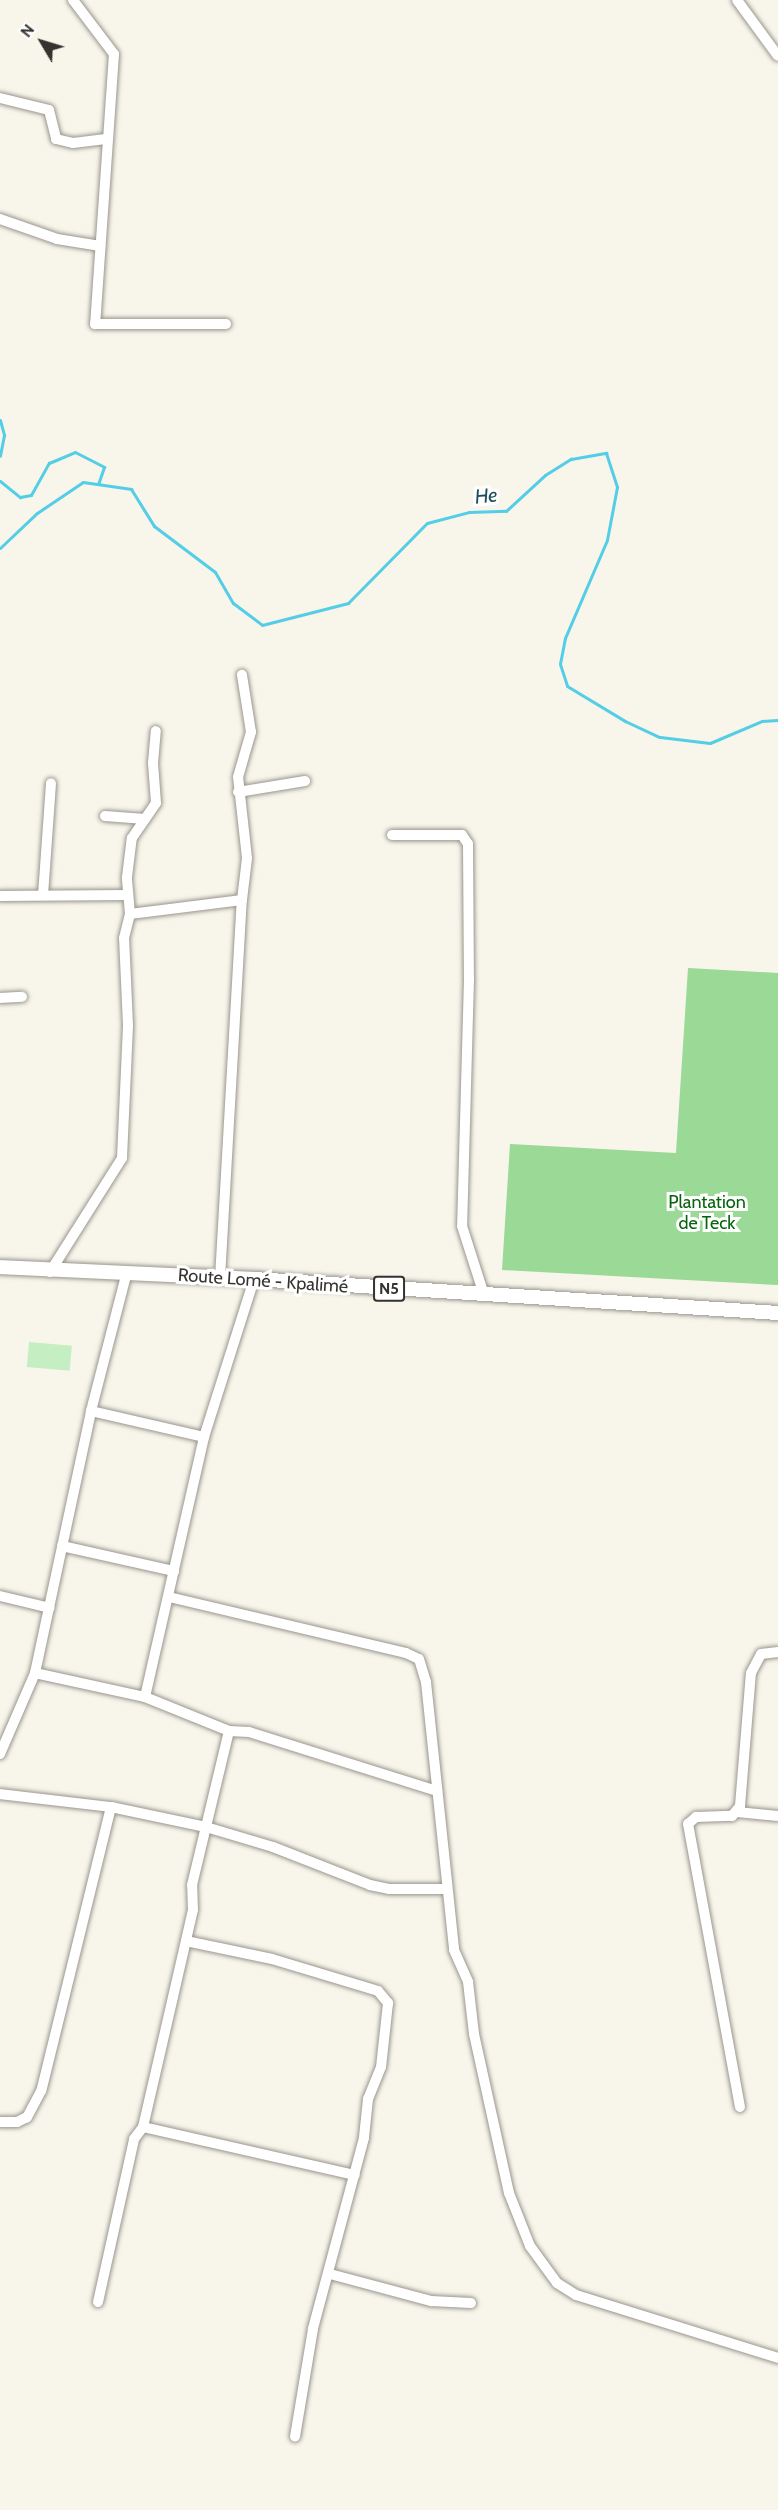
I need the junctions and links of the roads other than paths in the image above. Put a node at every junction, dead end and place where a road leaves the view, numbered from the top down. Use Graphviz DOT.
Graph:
graph roads {
  1 [pos="73,0"];
  2 [pos="737,0"];
  3 [pos="778,56"];
  4 [pos="0,98"];
  5 [pos="108,140"];
  6 [pos="0,219"];
  7 [pos="100,246"];
  8 [pos="226,324"];
  9 [pos="242,675"];
  10 [pos="156,731"];
  11 [pos="305,781"];
  12 [pos="51,783"];
  13 [pos="238,792"];
  14 [pos="105,816"];
  15 [pos="145,819"];
  16 [pos="392,835"];
  17 [pos="43,895"];
  18 [pos="128,895"];
  19 [pos="0,896"];
  20 [pos="242,900"];
  21 [pos="130,914"];
  22 [pos="22,997"];
  23 [pos="0,998"];
  24 [pos="0,1267"];
  25 [pos="50,1272"];
  26 [pos="127,1272"];
  27 [pos="220,1278"];
  28 [pos="254,1279"];
  29 [pos="484,1295"];
  30 [pos="778,1313"];
  31 [pos="91,1411"];
  32 [pos="204,1437"];
  33 [pos="62,1546"];
  34 [pos="174,1571"];
  35 [pos="0,1596"];
  36 [pos="169,1597"];
  37 [pos="50,1608"];
  38 [pos="778,1652"];
  39 [pos="35,1672"];
  40 [pos="145,1697"];
  41 [pos="229,1731"];
  42 [pos="0,1754"];
  43 [pos="436,1791"];
  44 [pos="0,1794"];
  45 [pos="111,1806"];
  46 [pos="737,1812"];
  47 [pos="778,1816"];
  48 [pos="206,1827"];
  49 [pos="444,1889"];
  50 [pos="186,1941"];
  51 [pos="740,2108"];
  52 [pos="0,2122"];
  53 [pos="143,2127"];
  54 [pos="355,2175"];
  55 [pos="330,2274"];
  56 [pos="98,2302"];
  57 [pos="471,2302"];
  58 [pos="778,2358"];
  59 [pos="295,2436"];
  1 -- 5 [label="street"];
  2 -- 3 [label="street"];
  4 -- 5 [label="street"];
  5 -- 7 [label="street"];
  6 -- 7 [label="street"];
  7 -- 8 [label="street"];
  9 -- 13 [label="street"];
  10 -- 15 [label="street"];
  11 -- 13 [label="street"];
  12 -- 17 [label="street"];
  13 -- 20 [label="street"];
  14 -- 15 [label="street"];
  15 -- 18 [label="street"];
  16 -- 29 [label="street"];
  17 -- 18 [label="street"];
  17 -- 19 [label="street"];
  18 -- 21 [label="street"];
  20 -- 21 [label="street"];
  20 -- 27 [label="street"];
  21 -- 25 [label="street"];
  22 -- 23 [label="street"];
  24 -- 25 [label="main road, Route Lomé - Kpalimé / N5"];
  25 -- 26 [label="main road, Route Lomé - Kpalimé / N5"];
  26 -- 27 [label="main road, Route Lomé - Kpalimé / N5"];
  26 -- 31 [label="street"];
  27 -- 28 [label="main road, Route Lomé - Kpalimé / N5"];
  28 -- 29 [label="main road, Route Lomé - Kpalimé / N5"];
  28 -- 32 [label="street"];
  29 -- 30 [label="main road, Route Lomé - Kpalimé / N5"];
  31 -- 32 [label="street"];
  31 -- 33 [label="street"];
  32 -- 34 [label="street"];
  33 -- 34 [label="street"];
  33 -- 37 [label="street"];
  34 -- 36 [label="street"];
  35 -- 37 [label="street"];
  36 -- 40 [label="street"];
  36 -- 43 [label="street"];
  37 -- 39 [label="street"];
  38 -- 46 [label="street"];
  39 -- 40 [label="street"];
  39 -- 42 [label="street"];
  40 -- 41 [label="street"];
  41 -- 43 [label="street"];
  41 -- 48 [label="street"];
  43 -- 49 [label="street"];
  44 -- 45 [label="street"];
  45 -- 48 [label="street"];
  45 -- 52 [label="street"];
  46 -- 47 [label="street"];
  46 -- 51 [label="street"];
  48 -- 49 [label="street"];
  48 -- 50 [label="street"];
  49 -- 58 [label="street"];
  50 -- 53 [label="street"];
  50 -- 54 [label="street"];
  53 -- 54 [label="street"];
  53 -- 56 [label="street"];
  54 -- 55 [label="street"];
  55 -- 57 [label="street"];
  55 -- 59 [label="street"];
}
